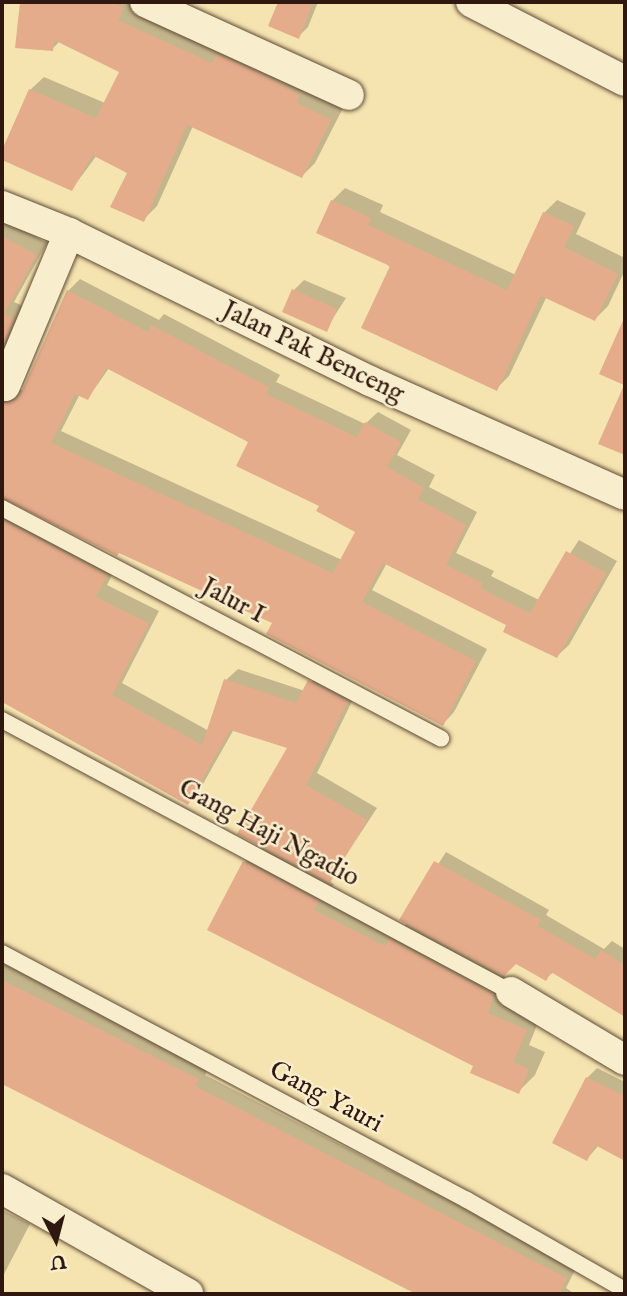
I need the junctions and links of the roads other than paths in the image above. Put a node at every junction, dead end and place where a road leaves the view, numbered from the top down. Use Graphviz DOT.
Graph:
graph roads {
  1 [pos="145,2"];
  2 [pos="471,2"];
  3 [pos="625,81"];
  4 [pos="349,95"];
  5 [pos="2,206"];
  6 [pos="69,233"];
  7 [pos="5,386"];
  8 [pos="625,495"];
  9 [pos="2,508"];
  10 [pos="2,720"];
  11 [pos="441,738"];
  12 [pos="2,953"];
  13 [pos="511,992"];
  14 [pos="625,1060"];
  15 [pos="2,1189"];
  16 [pos="625,1290"];
  17 [pos="188,1294"];
  1 -- 4 [label="street"];
  2 -- 3 [label="street"];
  5 -- 6 [label="street, Jalan Pak Benceng"];
  6 -- 7 [label="street"];
  6 -- 8 [label="street, Jalan Pak Benceng"];
  9 -- 11 [label="lane, Jalur I"];
  10 -- 13 [label="lane, Gang Haji Ngadio"];
  12 -- 16 [label="lane, Gang Yauri"];
  13 -- 14 [label="street"];
  15 -- 17 [label="street"];
}
